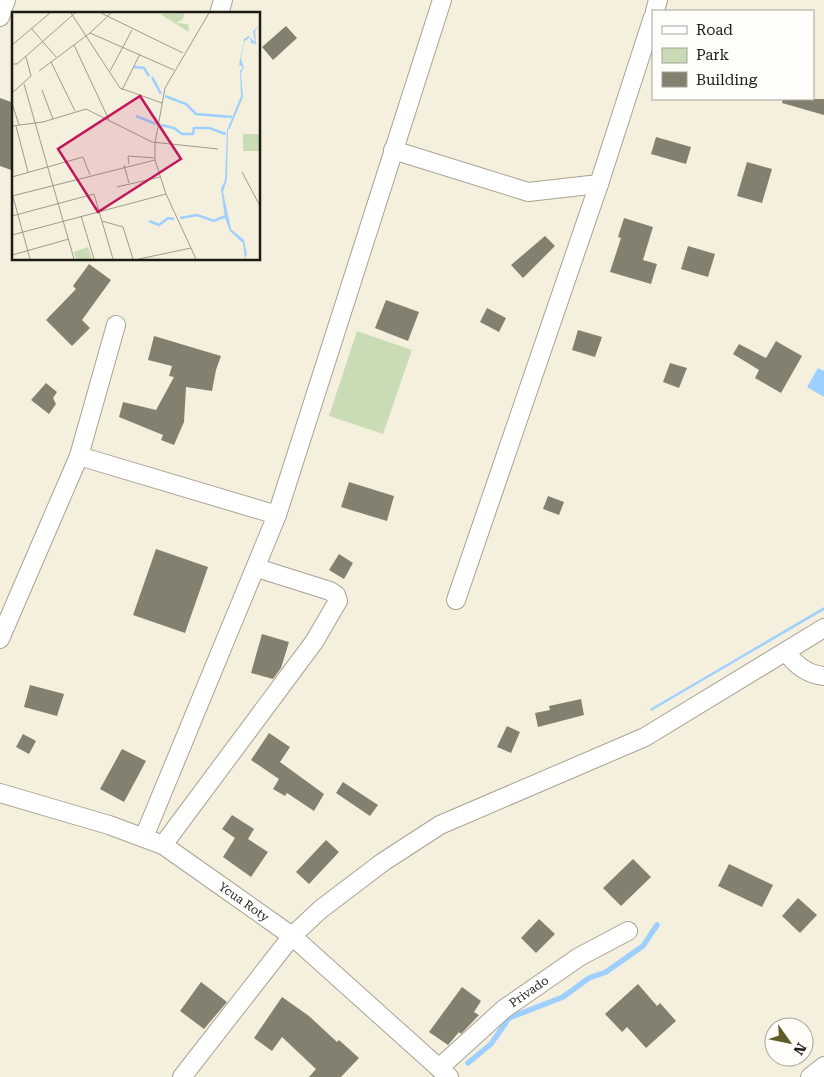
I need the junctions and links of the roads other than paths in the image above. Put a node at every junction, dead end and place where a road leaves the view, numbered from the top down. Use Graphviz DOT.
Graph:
graph roads {
  1 [pos="442,0"];
  2 [pos="652,20"];
  3 [pos="393,150"];
  4 [pos="599,184"];
  5 [pos="116,325"];
  6 [pos="79,456"];
  7 [pos="277,515"];
  8 [pos="257,568"];
  9 [pos="456,600"];
  10 [pos="824,628"];
  11 [pos="0,639"];
  12 [pos="786,652"];
  13 [pos="824,676"];
  14 [pos="0,793"];
  15 [pos="144,836"];
  16 [pos="163,845"];
  17 [pos="628,931"];
  18 [pos="292,936"];
  19 [pos="824,1066"];
  20 [pos="444,1072"];
  21 [pos="182,1077"];
  22 [pos="810,1077"];
  1 -- 3 [label="street"];
  2 -- 4 [label="street"];
  3 -- 4 [label="street"];
  3 -- 7 [label="street"];
  4 -- 9 [label="street"];
  5 -- 6 [label="street"];
  6 -- 7 [label="street"];
  6 -- 11 [label="street"];
  7 -- 8 [label="street"];
  8 -- 15 [label="street"];
  8 -- 16 [label="street"];
  10 -- 12 [label="street"];
  12 -- 13 [label="street"];
  12 -- 18 [label="street"];
  14 -- 15 [label="street, Ycua Roty"];
  15 -- 16 [label="street, Ycua Roty"];
  16 -- 18 [label="street, Ycua Roty"];
  17 -- 20 [label="street, Privado"];
  18 -- 20 [label="street, Ycua Roty"];
  18 -- 21 [label="street"];
  19 -- 22 [label="street"];
}
